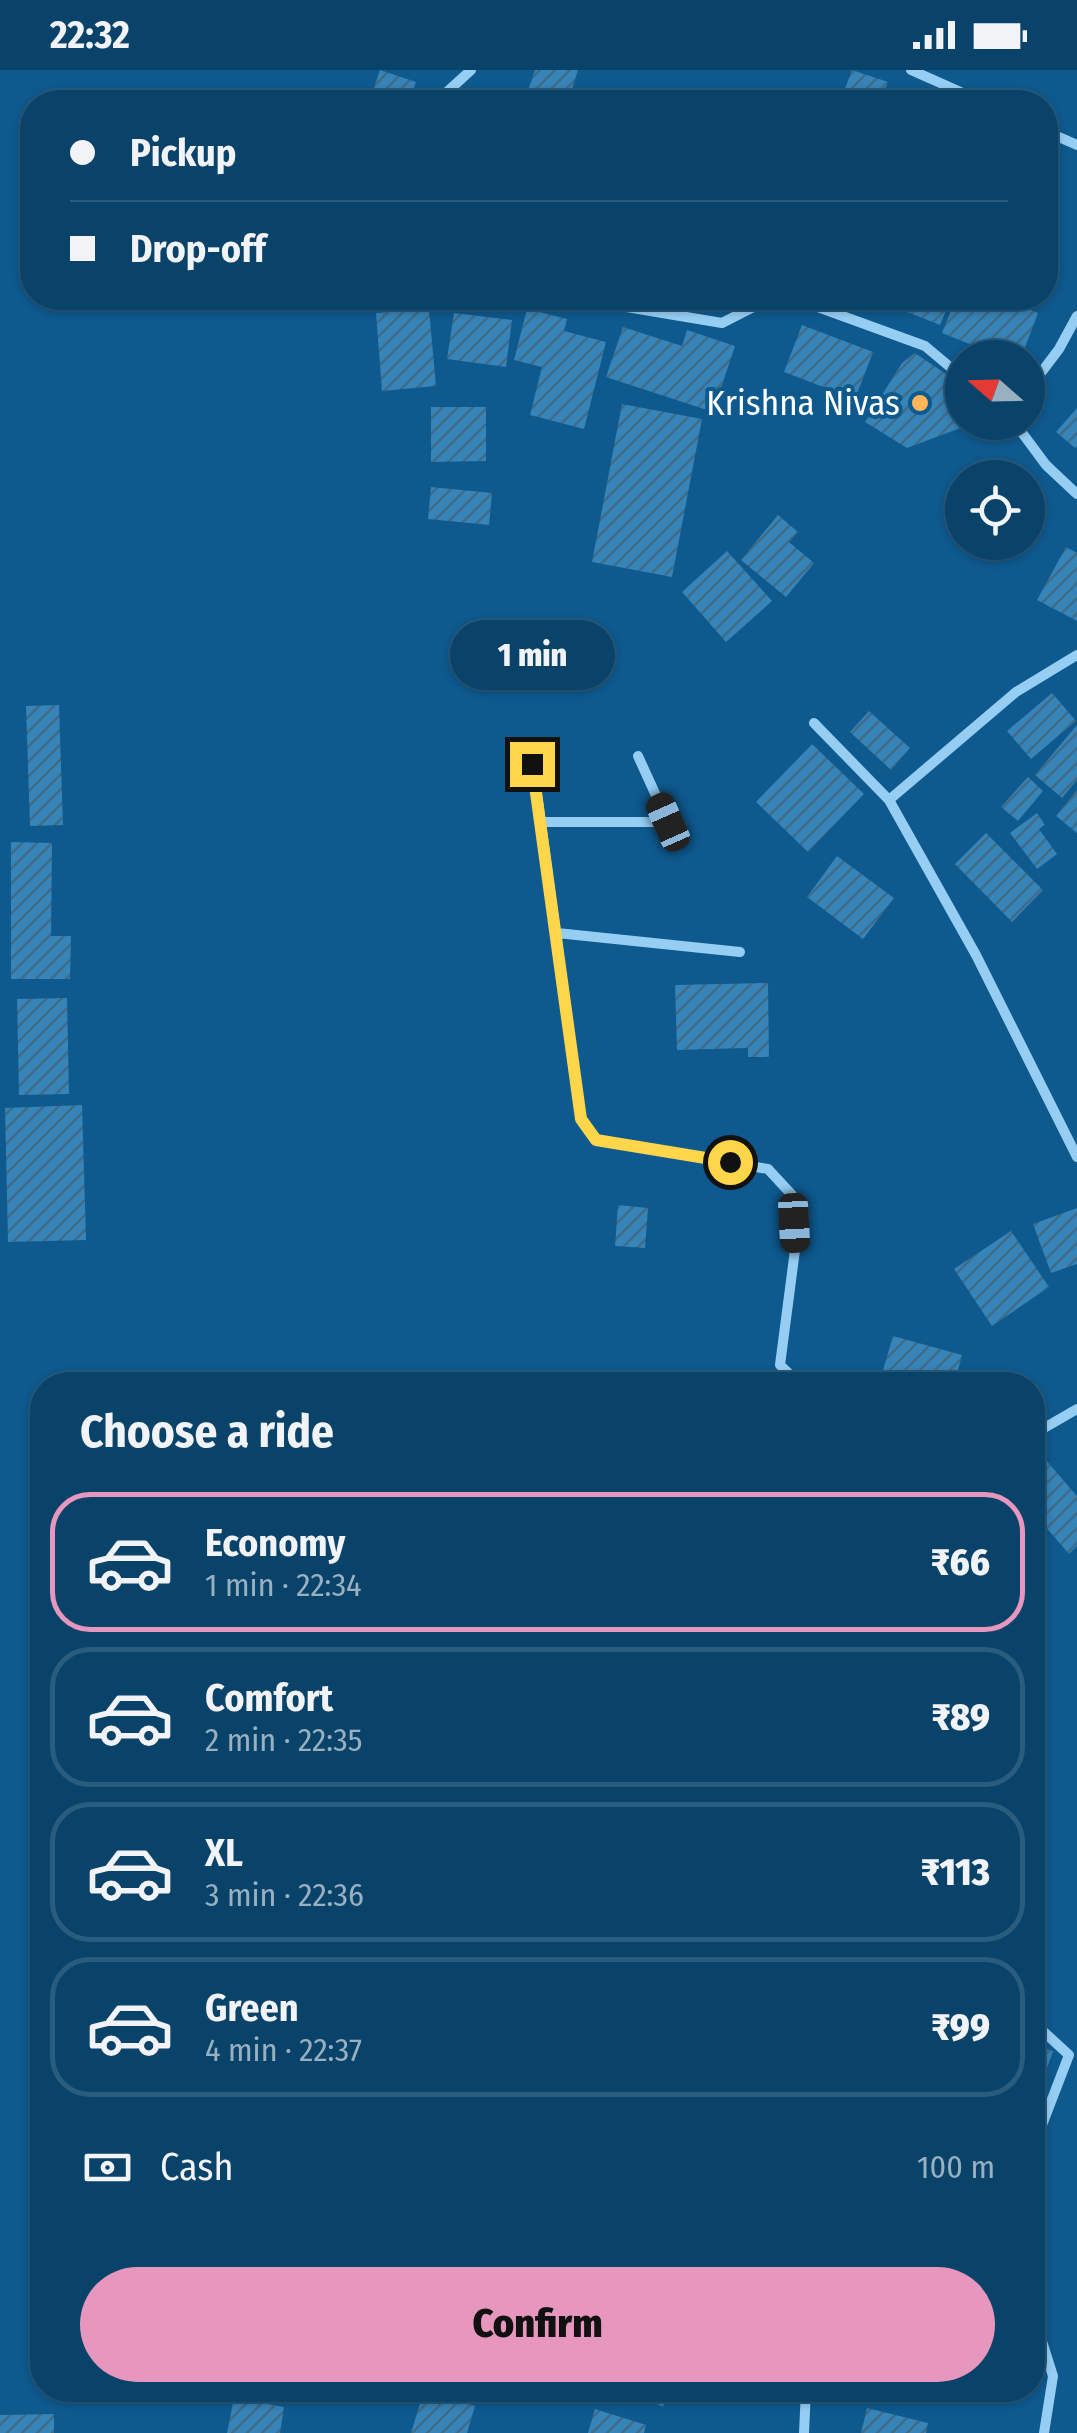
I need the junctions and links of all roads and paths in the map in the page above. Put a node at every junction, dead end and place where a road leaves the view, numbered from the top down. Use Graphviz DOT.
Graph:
graph roads {
  1 [pos="471,70"];
  2 [pos="911,70"];
  3 [pos="449,90"];
  4 [pos="956,90"];
  5 [pos="644,310"];
  6 [pos="747,310"];
  7 [pos="826,310"];
  8 [pos="1077,316"];
  9 [pos="945,363"];
  10 [pos="1045,367"];
  11 [pos="1027,440"];
  12 [pos="1077,494"];
  13 [pos="1077,654"];
  14 [pos="814,722"];
  15 [pos="638,756"];
  16 [pos="532,764"];
  17 [pos="890,800"];
  18 [pos="542,822"];
  19 [pos="557,933"];
  20 [pos="740,952"];
  21 [pos="1077,1157"];
  22 [pos="788,1372"];
  23 [pos="1077,1409"];
  24 [pos="1045,1427"];
  25 [pos="1045,2033"];
  26 [pos="1045,2117"];
  27 [pos="1045,2351"];
  28 [pos="805,2402"];
  29 [pos="804,2433"];
  30 [pos="1044,2433"];
  1 -- 3 [label="street"];
  2 -- 4 [label="street"];
  5 -- 6 [label="street"];
  7 -- 9 [label="street"];
  8 -- 10 [label="street"];
  11 -- 12 [label="street"];
  13 -- 17 [label="street"];
  14 -- 17 [label="street"];
  15 -- 18 [label="street"];
  16 -- 18 [label="street"];
  17 -- 21 [label="street"];
  18 -- 19 [label="street"];
  19 -- 20 [label="street"];
  19 -- 22 [label="street"];
  23 -- 24 [label="street"];
  25 -- 26 [label="street"];
  27 -- 30 [label="street"];
  28 -- 29 [label="street"];
}
